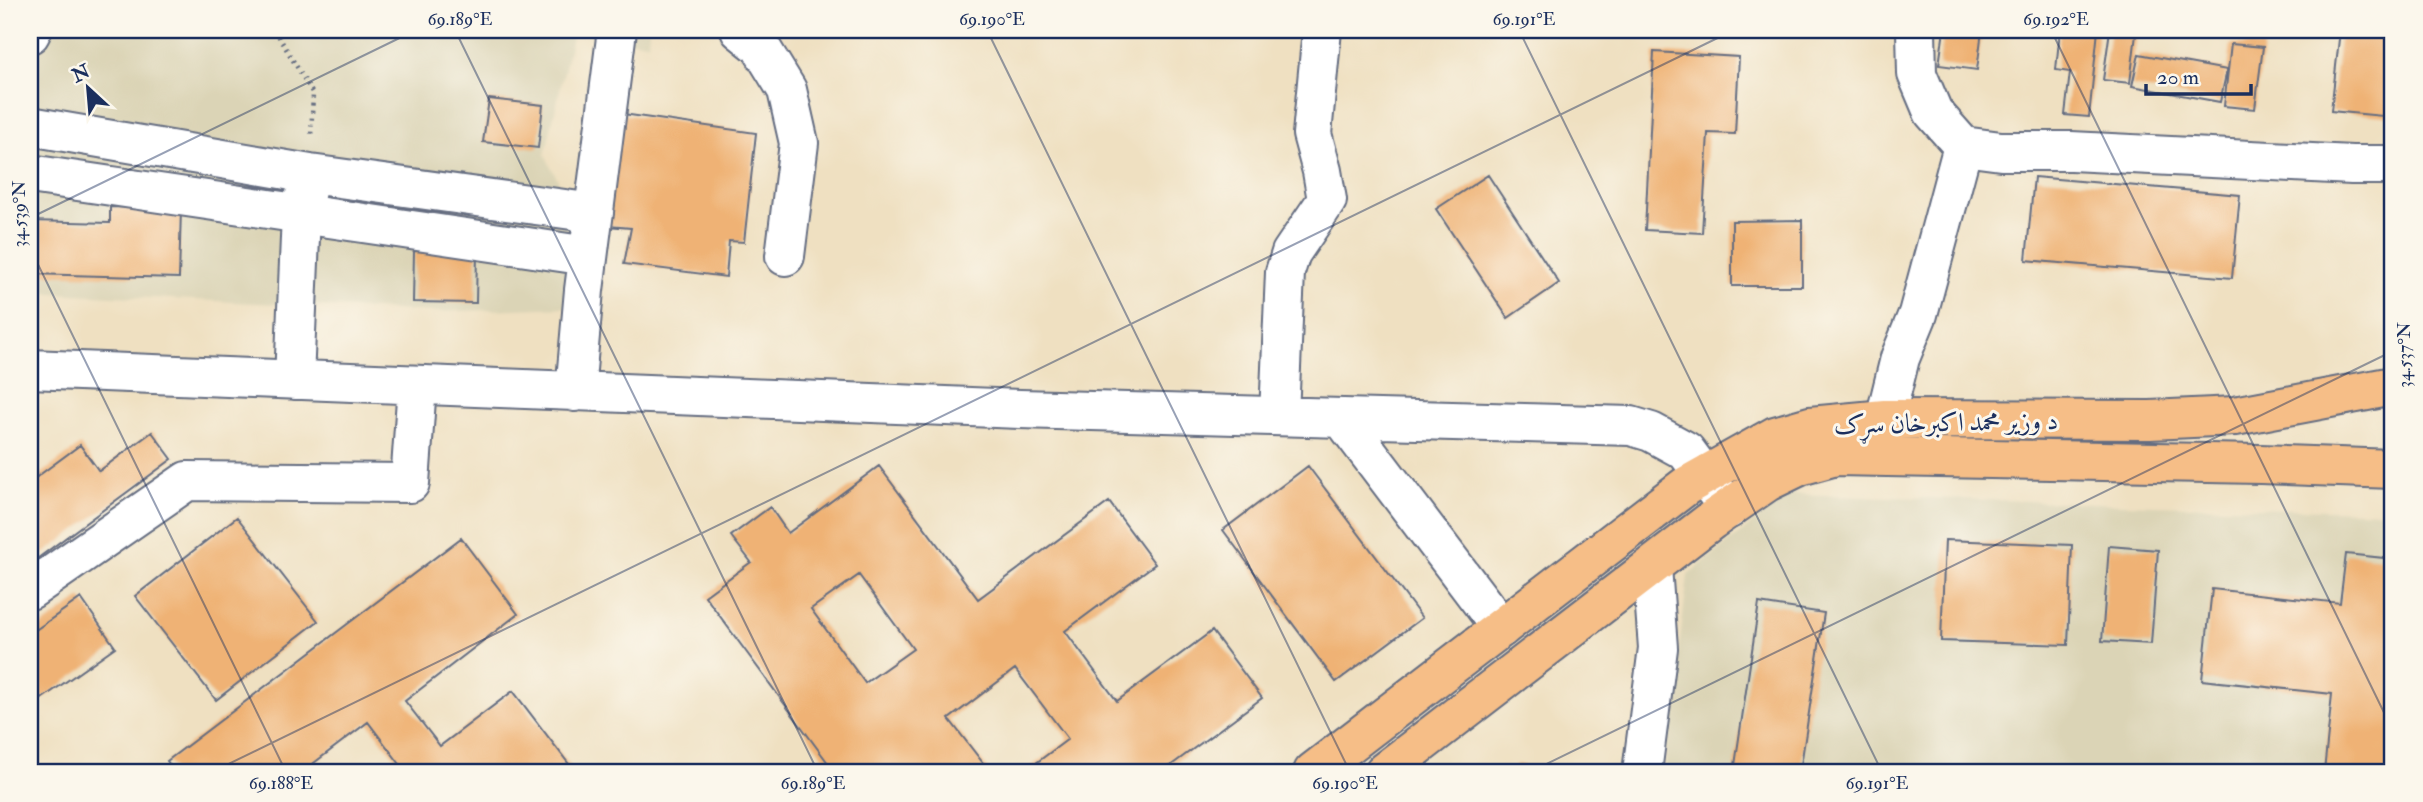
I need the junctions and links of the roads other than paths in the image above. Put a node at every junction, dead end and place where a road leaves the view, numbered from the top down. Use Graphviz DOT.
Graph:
graph roads {
  1 [pos="617,30"];
  2 [pos="740,30"];
  3 [pos="1322,30"];
  4 [pos="1916,30"];
  5 [pos="30,126"];
  6 [pos="1963,146"];
  7 [pos="2393,165"];
  8 [pos="30,174"];
  9 [pos="310,174"];
  10 [pos="594,213"];
  11 [pos="301,214"];
  12 [pos="588,256"];
  13 [pos="785,256"];
  14 [pos="30,369"];
  15 [pos="294,380"];
  16 [pos="417,385"];
  17 [pos="2393,386"];
  18 [pos="576,392"];
  19 [pos="1279,416"];
  20 [pos="1342,418"];
  21 [pos="1885,419"];
  22 [pos="2393,469"];
  23 [pos="1704,476"];
  24 [pos="1729,509"];
  25 [pos="1651,567"];
  26 [pos="30,590"];
  27 [pos="1501,628"];
  28 [pos="1313,772"];
  29 [pos="1384,772"];
  30 [pos="1643,772"];
  1 -- 10 [label="street"];
  2 -- 13 [label="street"];
  3 -- 19 [label="street"];
  4 -- 6 [label="street"];
  5 -- 9 [label="street"];
  6 -- 7 [label="street"];
  6 -- 21 [label="street"];
  8 -- 11 [label="street"];
  9 -- 10 [label="street"];
  9 -- 11 [label="street"];
  10 -- 12 [label="street"];
  11 -- 12 [label="street"];
  11 -- 15 [label="street"];
  12 -- 18 [label="street"];
  14 -- 15 [label="street"];
  15 -- 16 [label="street"];
  16 -- 18 [label="street"];
  16 -- 26 [label="street"];
  17 -- 21 [label="main road, د وزیر محمد اکبرخان سړک"];
  18 -- 19 [label="street"];
  19 -- 20 [label="street"];
  20 -- 23 [label="street"];
  20 -- 27 [label="street"];
  21 -- 23 [label="main road, د وزیر محمد اکبرخان سړک"];
  22 -- 24 [label="main road, د وزیر محمد اکبرخان سړک"];
  23 -- 24 [label="street"];
  23 -- 27 [label="main road, د وزیر محمد اکبرخان سړک"];
  24 -- 25 [label="main road, د وزیر محمد اکبرخان سړک"];
  25 -- 29 [label="main road, د وزیر محمد اکبرخان سړک"];
  25 -- 30 [label="street"];
  27 -- 28 [label="main road, د وزیر محمد اکبرخان سړک"];
}
